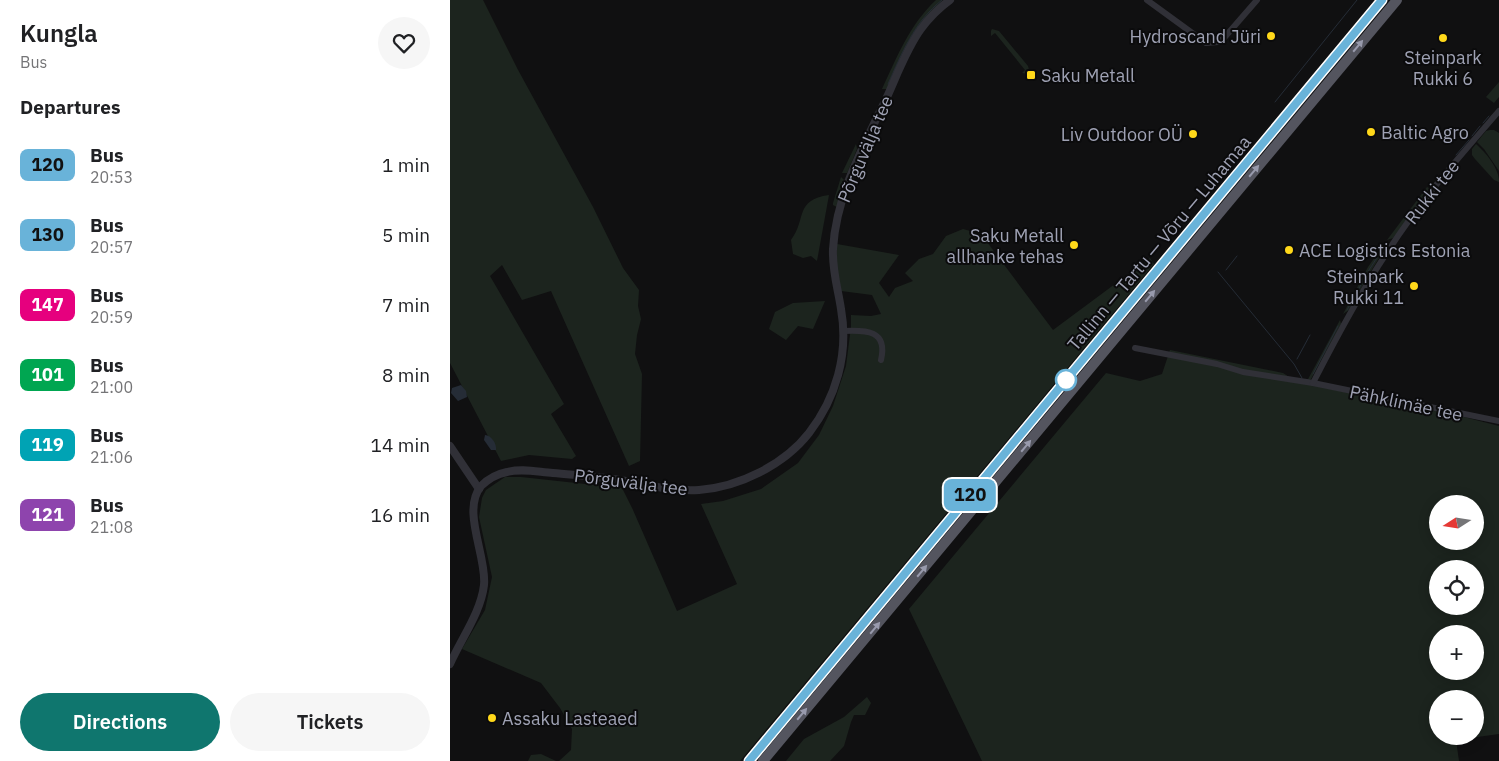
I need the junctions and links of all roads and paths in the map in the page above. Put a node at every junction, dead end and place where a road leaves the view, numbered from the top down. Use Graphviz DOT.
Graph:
graph roads {
  1 [pos="950,0"];
  2 [pos="1148,0"];
  3 [pos="1257,0"];
  4 [pos="1382,0"];
  5 [pos="1397,0"];
  6 [pos="1499,111"];
  7 [pos="844,331"];
  8 [pos="1135,348"];
  9 [pos="881,360"];
  10 [pos="1313,383"];
  11 [pos="1499,421"];
  12 [pos="450,446"];
  13 [pos="479,489"];
  14 [pos="450,664"];
  15 [pos="749,761"];
  16 [pos="763,761"];
  1 -- 7 [label="street, Põrguvälja tee"];
  2 -- 3 [label="street"];
  4 -- 15 [label="highway, Tallinn — Tartu — Võru — Luhamaa"];
  16 -- 5 [label="highway, Tallinn — Tartu — Võru — Luhamaa, one-way"];
  6 -- 10 [label="street, Rukki tee"];
  7 -- 9 [label="street"];
  7 -- 13 [label="street, Põrguvälja tee"];
  8 -- 10 [label="street, Pähklimäe tee"];
  10 -- 11 [label="street, Pähklimäe tee"];
  12 -- 13 [label="street"];
  13 -- 14 [label="street"];
}
